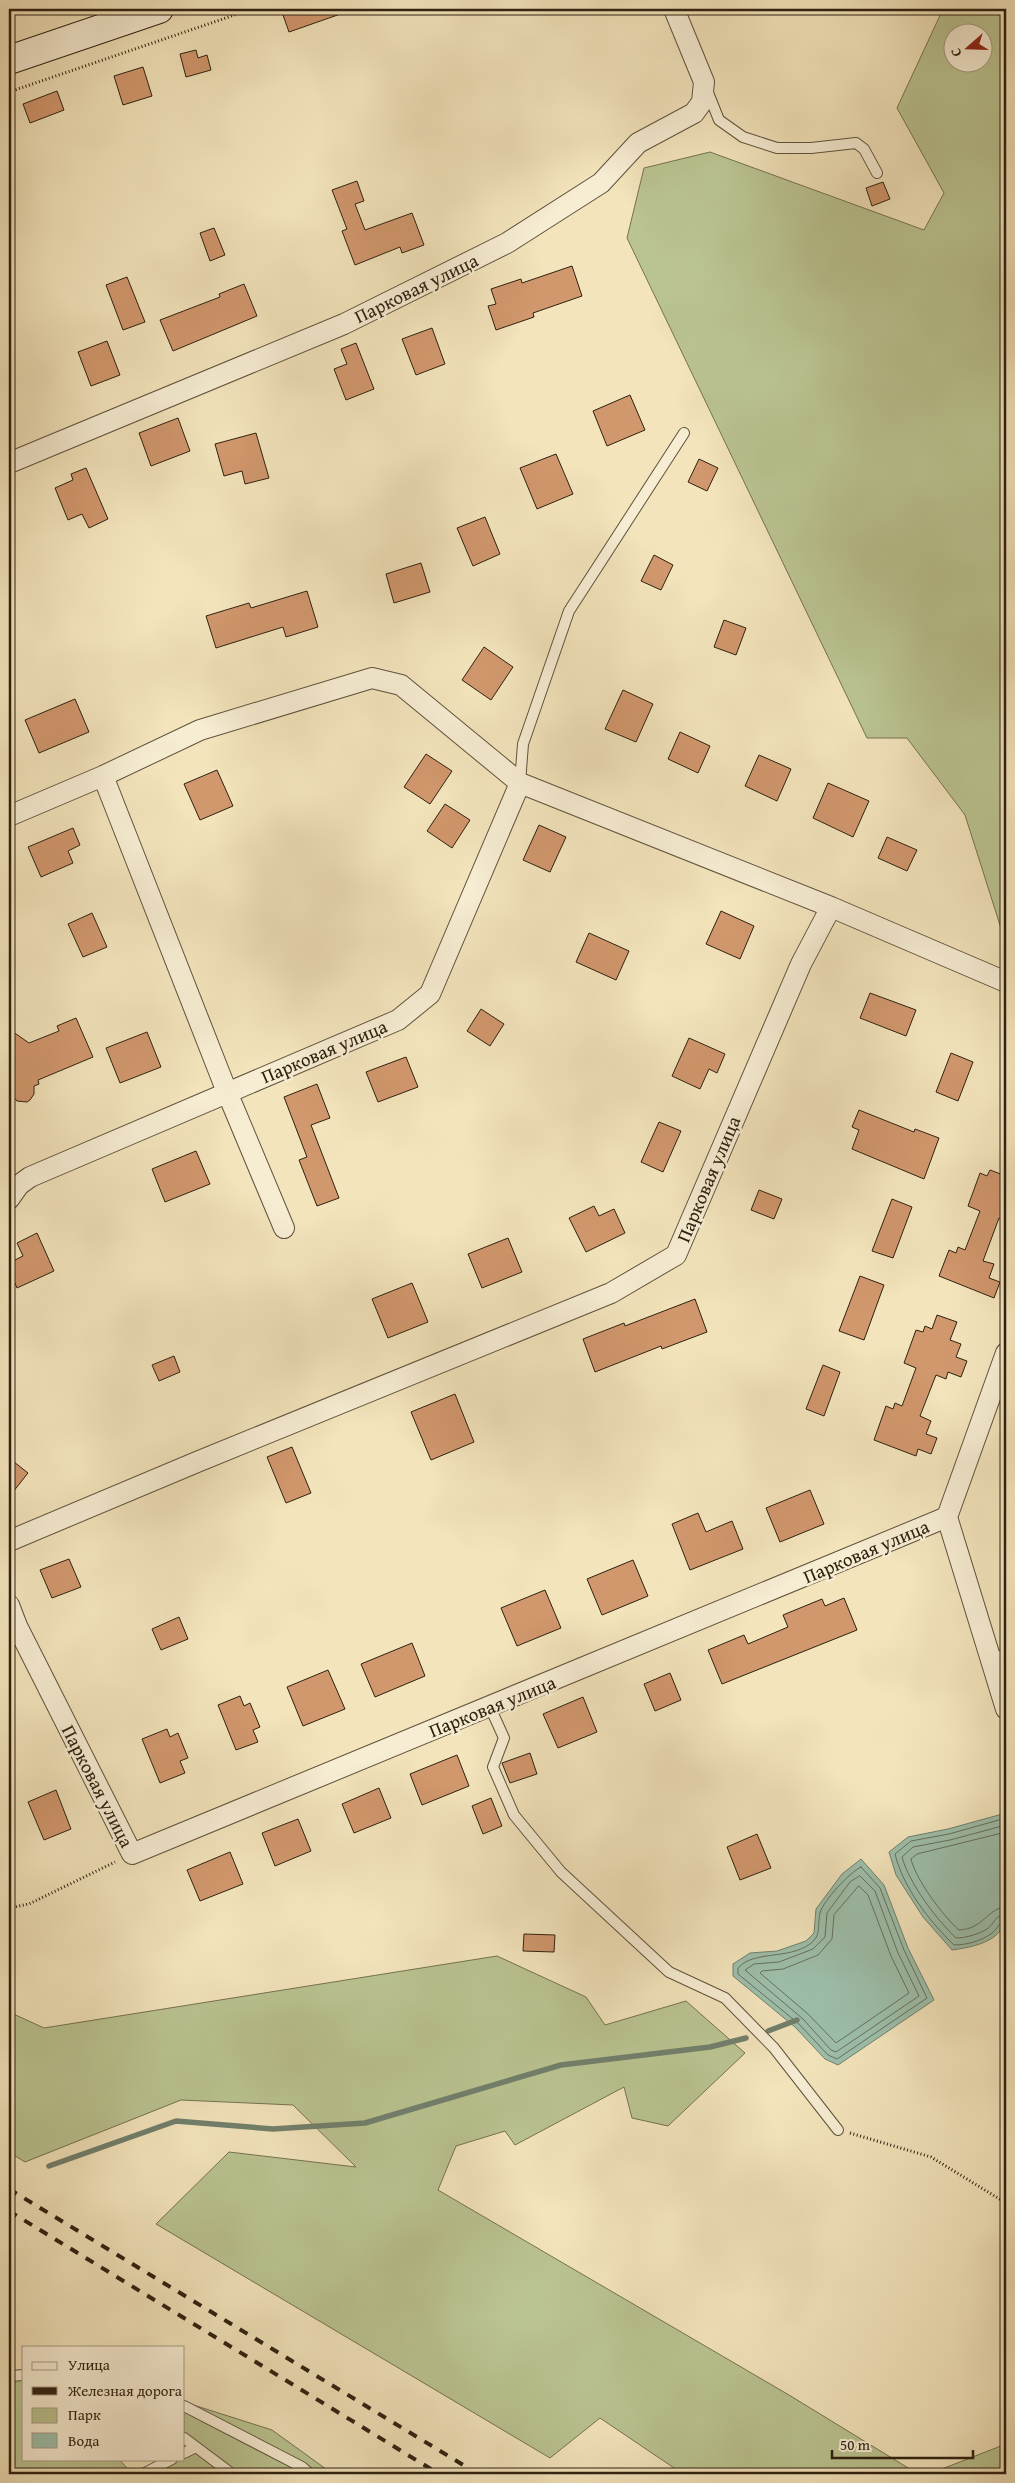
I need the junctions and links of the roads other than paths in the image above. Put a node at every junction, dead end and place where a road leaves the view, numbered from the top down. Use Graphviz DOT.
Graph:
graph roads {
  1 [pos="159,9"];
  2 [pos="674,9"];
  3 [pos="9,60"];
  4 [pos="704,82"];
  5 [pos="877,173"];
  6 [pos="684,433"];
  7 [pos="9,463"];
  8 [pos="103,776"];
  9 [pos="520,783"];
  10 [pos="9,816"];
  11 [pos="830,907"];
  12 [pos="1006,982"];
  13 [pos="227,1092"];
  14 [pos="9,1199"];
  15 [pos="284,1228"];
  16 [pos="1006,1353"];
  17 [pos="947,1517"];
  18 [pos="9,1542"];
  19 [pos="9,1605"];
  20 [pos="999,1657"];
  21 [pos="490,1707"];
  22 [pos="1006,1709"];
  23 [pos="838,2130"];
  24 [pos="22,2375"];
  25 [pos="9,2376"];
  26 [pos="22,2379"];
  27 [pos="185,2407"];
  28 [pos="185,2439"];
  29 [pos="196,2447"];
  30 [pos="185,2452"];
  31 [pos="170,2460"];
  32 [pos="143,2474"];
  33 [pos="232,2474"];
  34 [pos="310,2474"];
  1 -- 3 [label="main road"];
  2 -- 4 [label="street"];
  4 -- 5 [label="lane"];
  4 -- 7 [label="street, Парковая улица"];
  6 -- 9 [label="lane"];
  8 -- 9 [label="street"];
  8 -- 10 [label="street"];
  8 -- 13 [label="street"];
  9 -- 11 [label="street"];
  9 -- 13 [label="street, Парковая улица"];
  11 -- 12 [label="street"];
  11 -- 18 [label="street, Парковая улица"];
  13 -- 14 [label="street, Парковая улица"];
  13 -- 15 [label="street"];
  16 -- 17 [label="street, Парковая улица"];
  17 -- 20 [label="street"];
  17 -- 21 [label="street, Парковая улица"];
  19 -- 21 [label="street, Парковая улица"];
  20 -- 22 [label="street"];
  21 -- 23 [label="lane"];
  24 -- 25 [label="lane"];
  25 -- 26 [label="lane"];
  27 -- 34 [label="lane"];
  28 -- 29 [label="lane"];
  29 -- 30 [label="lane"];
  29 -- 33 [label="lane"];
  31 -- 32 [label="lane"];
}
